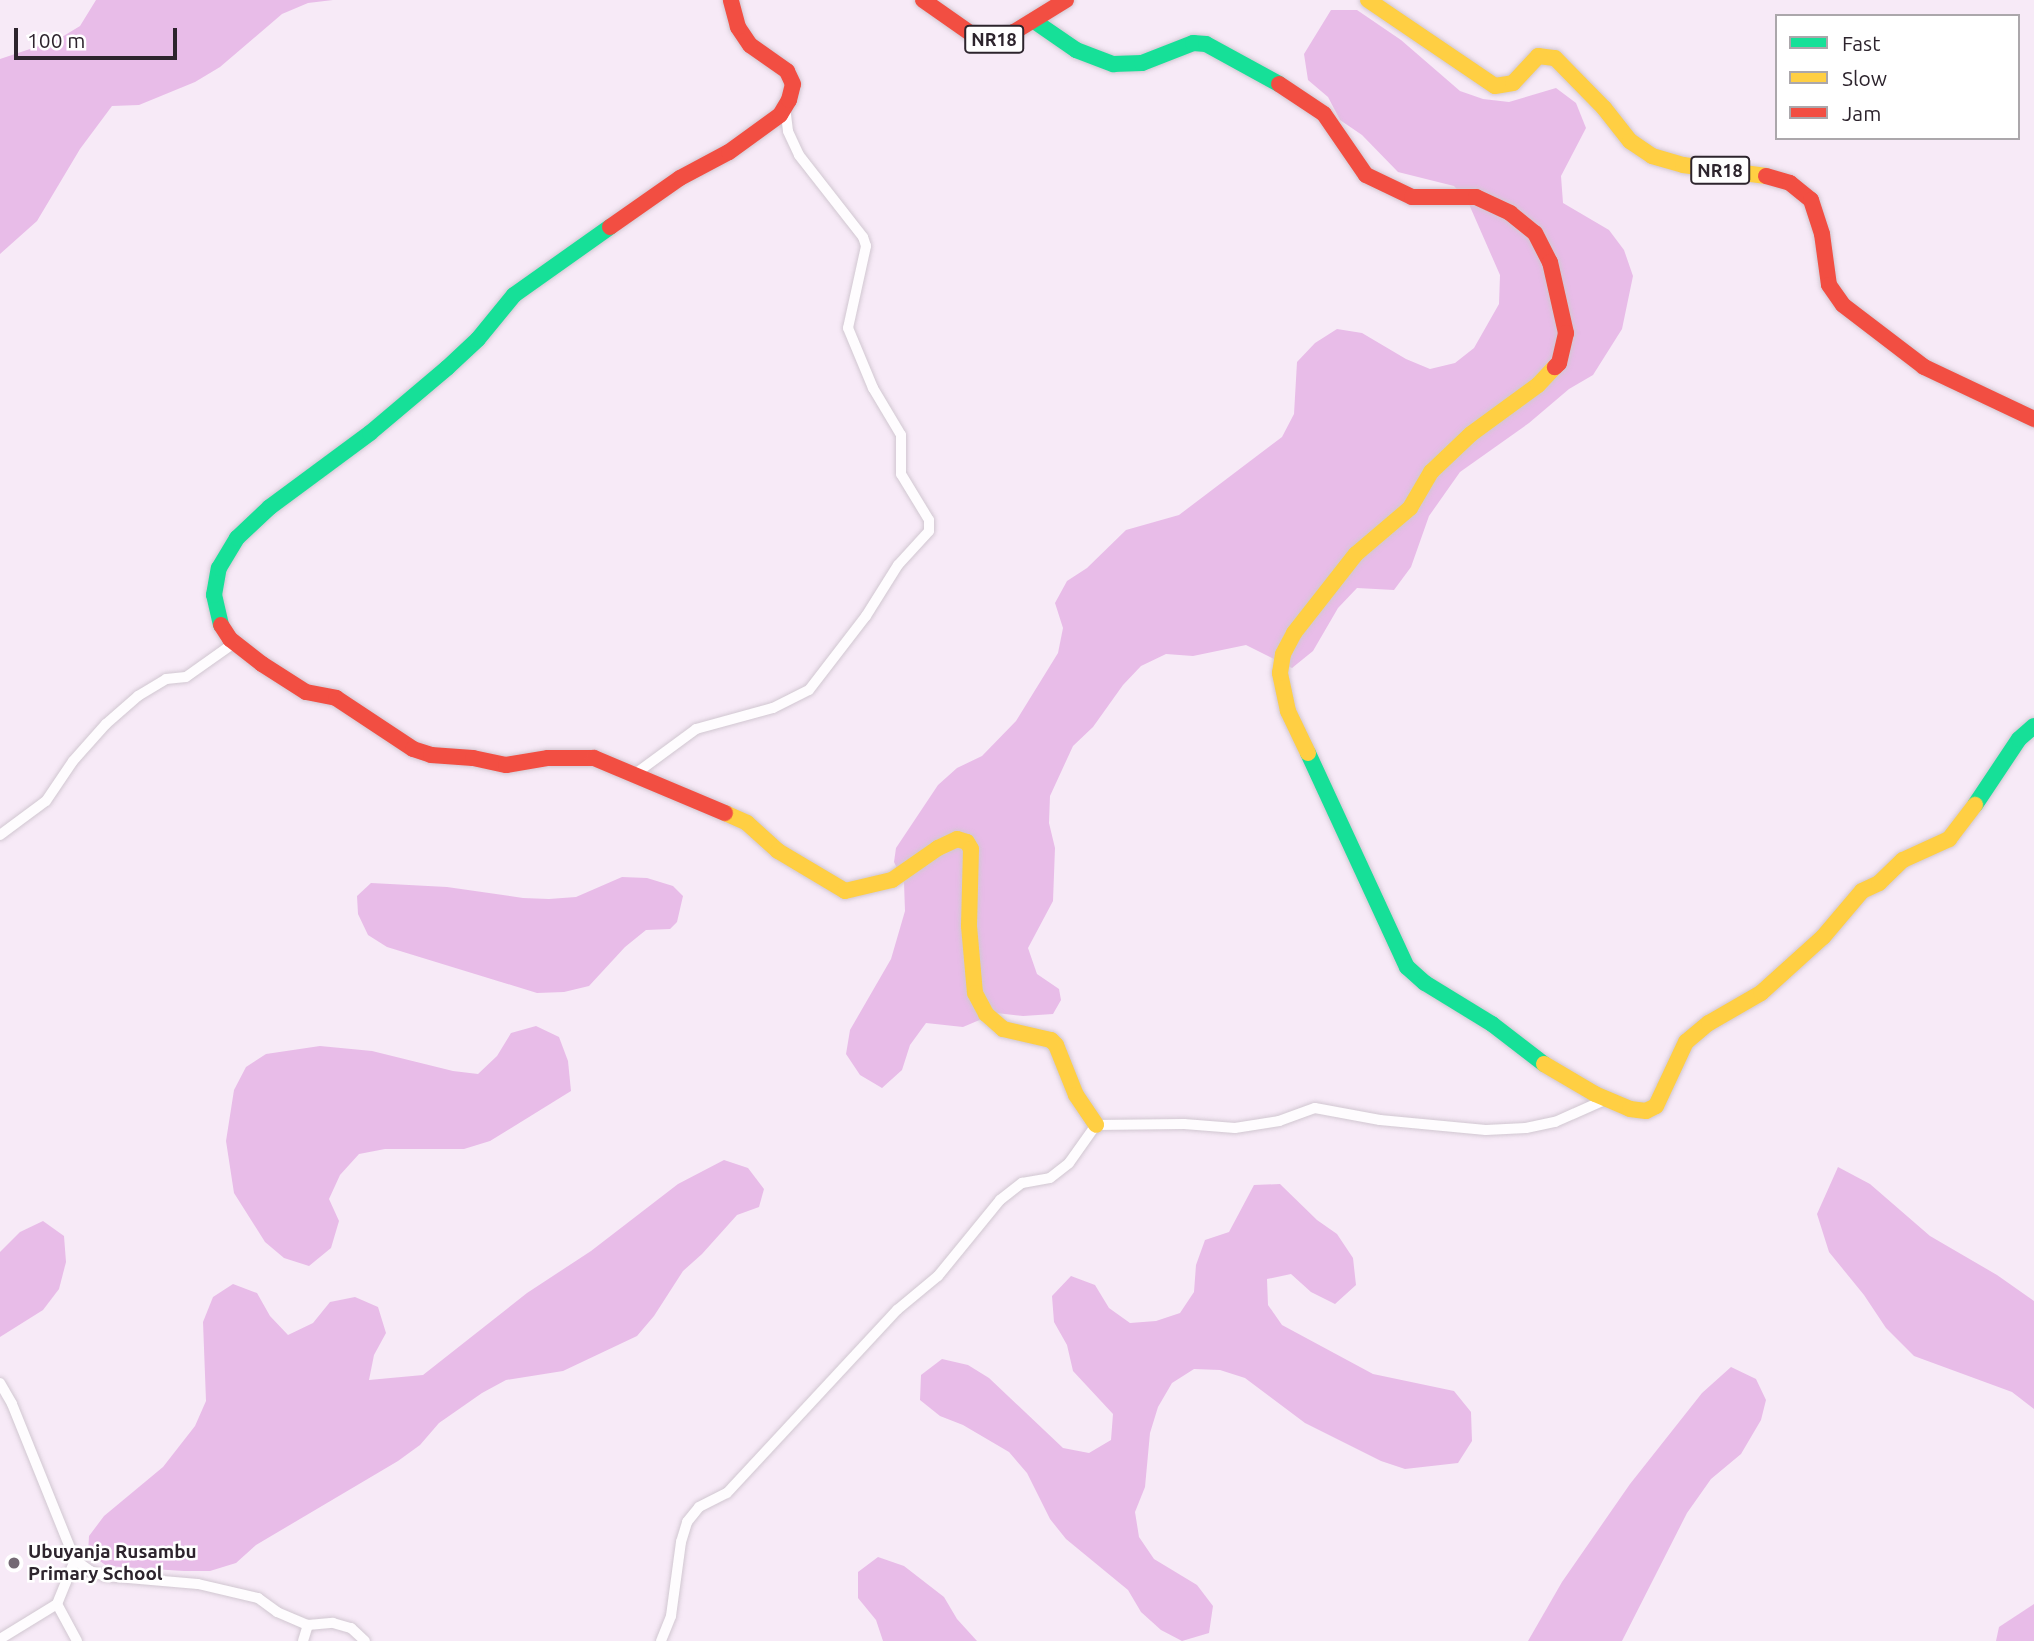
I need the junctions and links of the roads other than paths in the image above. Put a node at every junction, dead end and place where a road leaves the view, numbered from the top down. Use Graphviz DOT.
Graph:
graph roads {
  1 [pos="731,0"];
  2 [pos="923,0"];
  3 [pos="1066,0"];
  4 [pos="1368,0"];
  5 [pos="1034,21"];
  6 [pos="785,106"];
  7 [pos="2034,419"];
  8 [pos="234,643"];
  9 [pos="2034,726"];
  10 [pos="635,774"];
  11 [pos="0,835"];
  12 [pos="1606,1099"];
  13 [pos="1096,1125"];
  14 [pos="0,1383"];
  15 [pos="75,1560"];
  16 [pos="57,1604"];
  17 [pos="307,1625"];
  18 [pos="0,1639"];
  19 [pos="77,1641"];
  20 [pos="303,1641"];
  21 [pos="365,1641"];
  22 [pos="661,1641"];
  1 -- 6 [label="street"];
  2 -- 5 [label="street, NR18"];
  3 -- 5 [label="street, NR18"];
  4 -- 7 [label="street, NR18"];
  5 -- 12 [label="street"];
  6 -- 8 [label="street"];
  6 -- 10 [label="street"];
  8 -- 10 [label="street"];
  8 -- 11 [label="street"];
  9 -- 12 [label="street"];
  10 -- 13 [label="street"];
  12 -- 13 [label="street"];
  13 -- 22 [label="street"];
  14 -- 15 [label="street"];
  15 -- 16 [label="street"];
  15 -- 17 [label="street"];
  16 -- 18 [label="street"];
  16 -- 19 [label="street"];
  17 -- 20 [label="street"];
  17 -- 21 [label="street"];
}
